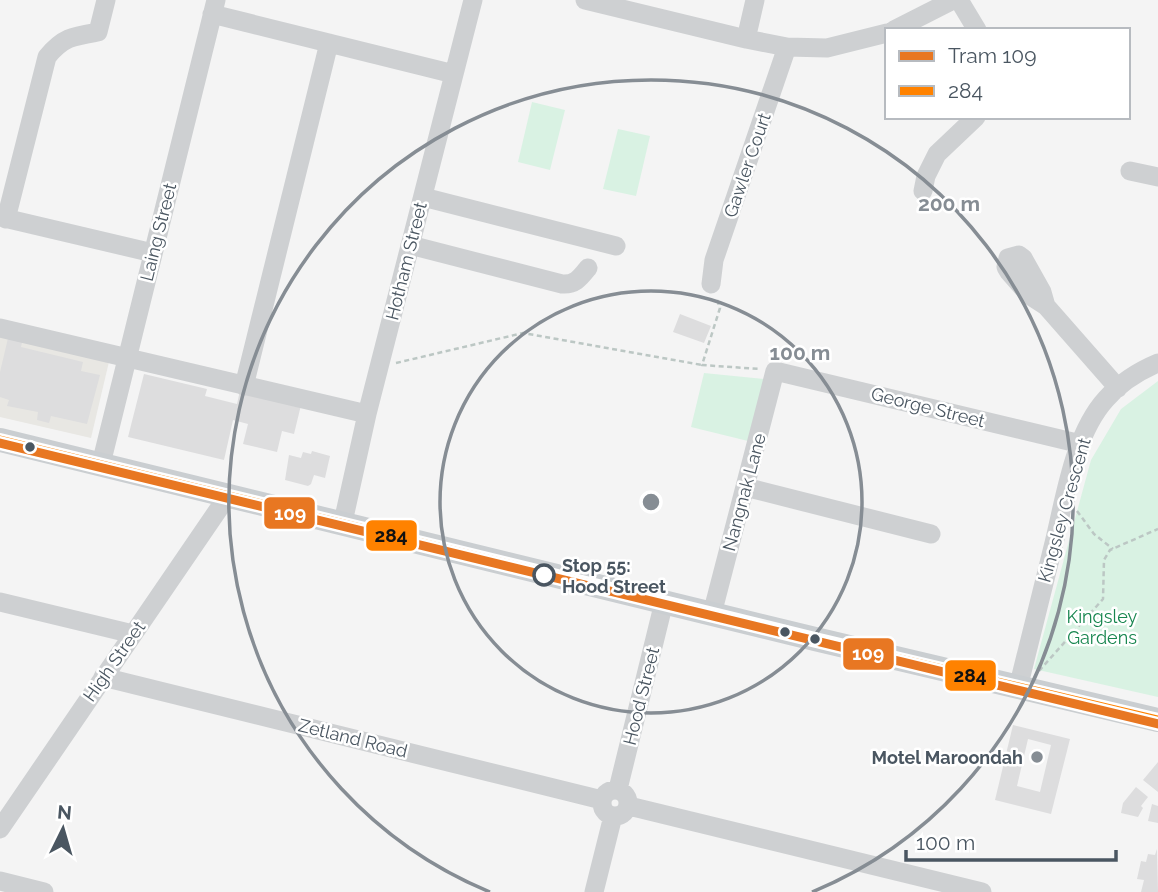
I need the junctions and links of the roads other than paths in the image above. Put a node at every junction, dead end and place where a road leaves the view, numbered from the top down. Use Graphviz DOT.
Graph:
graph roads {
  1 [pos="106,0"];
  2 [pos="473,0"];
  3 [pos="585,0"];
  4 [pos="755,0"];
  5 [pos="953,0"];
  6 [pos="959,0"];
  7 [pos="214,7"];
  8 [pos="898,28"];
  9 [pos="976,28"];
  10 [pos="885,34"];
  11 [pos="746,39"];
  12 [pos="329,43"];
  13 [pos="787,47"];
  14 [pos="454,74"];
  15 [pos="974,119"];
  16 [pos="1130,171"];
  17 [pos="1158,177"];
  18 [pos="923,191"];
  19 [pos="423,197"];
  20 [pos="3,218"];
  21 [pos="410,245"];
  22 [pos="617,246"];
  23 [pos="153,253"];
  24 [pos="588,268"];
  25 [pos="711,284"];
  26 [pos="1046,306"];
  27 [pos="0,328"];
  28 [pos="127,358"];
  29 [pos="1158,363"];
  30 [pos="775,370"];
  31 [pos="244,386"];
  32 [pos="1118,388"];
  33 [pos="367,414"];
  34 [pos="0,440"];
  35 [pos="1081,444"];
  36 [pos="101,464"];
  37 [pos="745,486"];
  38 [pos="229,495"];
  39 [pos="343,522"];
  40 [pos="931,534"];
  41 [pos="0,602"];
  42 [pos="664,602"];
  43 [pos="712,614"];
  44 [pos="133,635"];
  45 [pos="103,677"];
  46 [pos="1018,688"];
  47 [pos="1158,720"];
  48 [pos="615,803"];
  49 [pos="0,829"];
  50 [pos="0,881"];
  51 [pos="44,892"];
  52 [pos="594,892"];
  53 [pos="982,892"];
  1 -- 20 [label="street"];
  2 -- 14 [label="street, Hotham Street"];
  3 -- 11 [label="street"];
  4 -- 11 [label="street"];
  5 -- 8 [label="street"];
  6 -- 9 [label="street"];
  7 -- 12 [label="street"];
  7 -- 23 [label="street, Laing Street"];
  10 -- 13 [label="street"];
  11 -- 13 [label="street"];
  12 -- 14 [label="street"];
  12 -- 31 [label="street"];
  13 -- 25 [label="street, Gawler Court"];
  14 -- 19 [label="street, Hotham Street"];
  15 -- 18 [label="street"];
  16 -- 17 [label="street"];
  19 -- 21 [label="street, Hotham Street"];
  19 -- 22 [label="street"];
  20 -- 23 [label="street"];
  21 -- 24 [label="street"];
  21 -- 33 [label="street, Hotham Street"];
  23 -- 28 [label="street, Laing Street"];
  26 -- 32 [label="street"];
  27 -- 28 [label="street"];
  28 -- 31 [label="street"];
  28 -- 36 [label="street, Laing Street"];
  29 -- 32 [label="street, Kingsley Crescent"];
  30 -- 35 [label="street, George Street"];
  30 -- 37 [label="street, Nangnak Lane"];
  31 -- 33 [label="street"];
  32 -- 35 [label="street, Kingsley Crescent"];
  33 -- 39 [label="street, Hotham Street"];
  34 -- 36 [label="main road"];
  35 -- 46 [label="street, Kingsley Crescent"];
  36 -- 38 [label="main road"];
  37 -- 40 [label="street"];
  37 -- 43 [label="street, Nangnak Lane"];
  38 -- 39 [label="main road"];
  38 -- 44 [label="street, High Street"];
  39 -- 42 [label="main road"];
  41 -- 44 [label="street"];
  42 -- 43 [label="main road"];
  42 -- 48 [label="street, Hood Street"];
  43 -- 46 [label="main road"];
  44 -- 45 [label="street, High Street"];
  45 -- 48 [label="street, Zetland Road"];
  45 -- 49 [label="street, High Street"];
  46 -- 47 [label="main road"];
  48 -- 52 [label="street, Hood Street"];
  48 -- 53 [label="street, Zetland Road"];
  50 -- 51 [label="street"];
}
